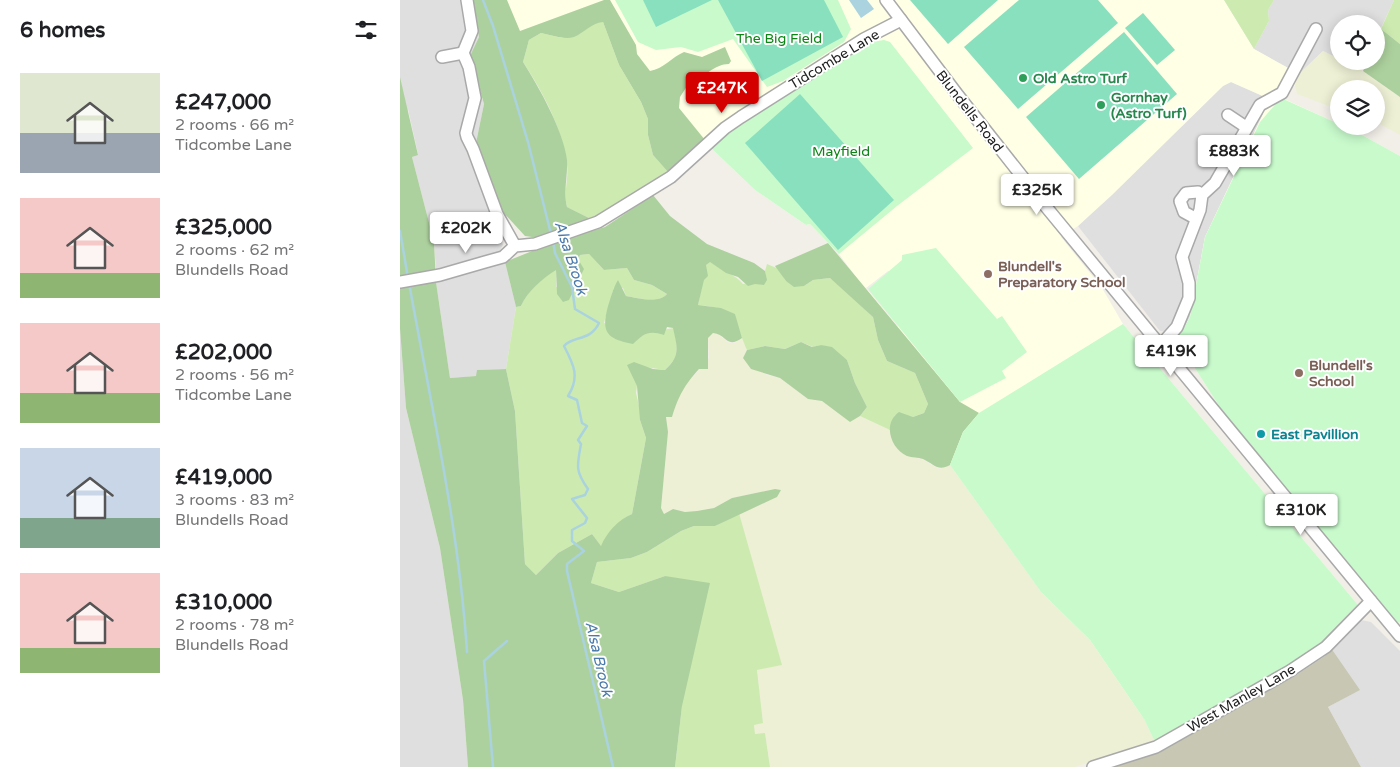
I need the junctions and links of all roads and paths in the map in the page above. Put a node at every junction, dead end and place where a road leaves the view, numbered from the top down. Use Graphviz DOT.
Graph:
graph roads {
  1 [pos="466,0"];
  2 [pos="886,0"];
  3 [pos="900,20"];
  4 [pos="1316,29"];
  5 [pos="463,53"];
  6 [pos="442,57"];
  7 [pos="1228,115"];
  8 [pos="1246,127"];
  9 [pos="1202,195"];
  10 [pos="1195,218"];
  11 [pos="515,246"];
  12 [pos="400,282"];
  13 [pos="1161,346"];
  14 [pos="1371,601"];
  15 [pos="1400,636"];
  16 [pos="1093,767"];
  1 -- 5 [label="street"];
  2 -- 3 [label="street, Blundells Road"];
  3 -- 11 [label="street, Tidcombe Lane"];
  3 -- 13 [label="street, Blundells Road"];
  4 -- 8 [label="street"];
  5 -- 6 [label="street"];
  5 -- 11 [label="street"];
  7 -- 8 [label="street"];
  8 -- 9 [label="street"];
  9 -- 10 [label="street"];
  9 -- 10 [label="street"];
  10 -- 13 [label="street"];
  11 -- 12 [label="street, Tidcombe Lane"];
  13 -- 14 [label="street, Blundells Road"];
  14 -- 15 [label="street, Blundells Road"];
  14 -- 16 [label="street, West Manley Lane"];
}
